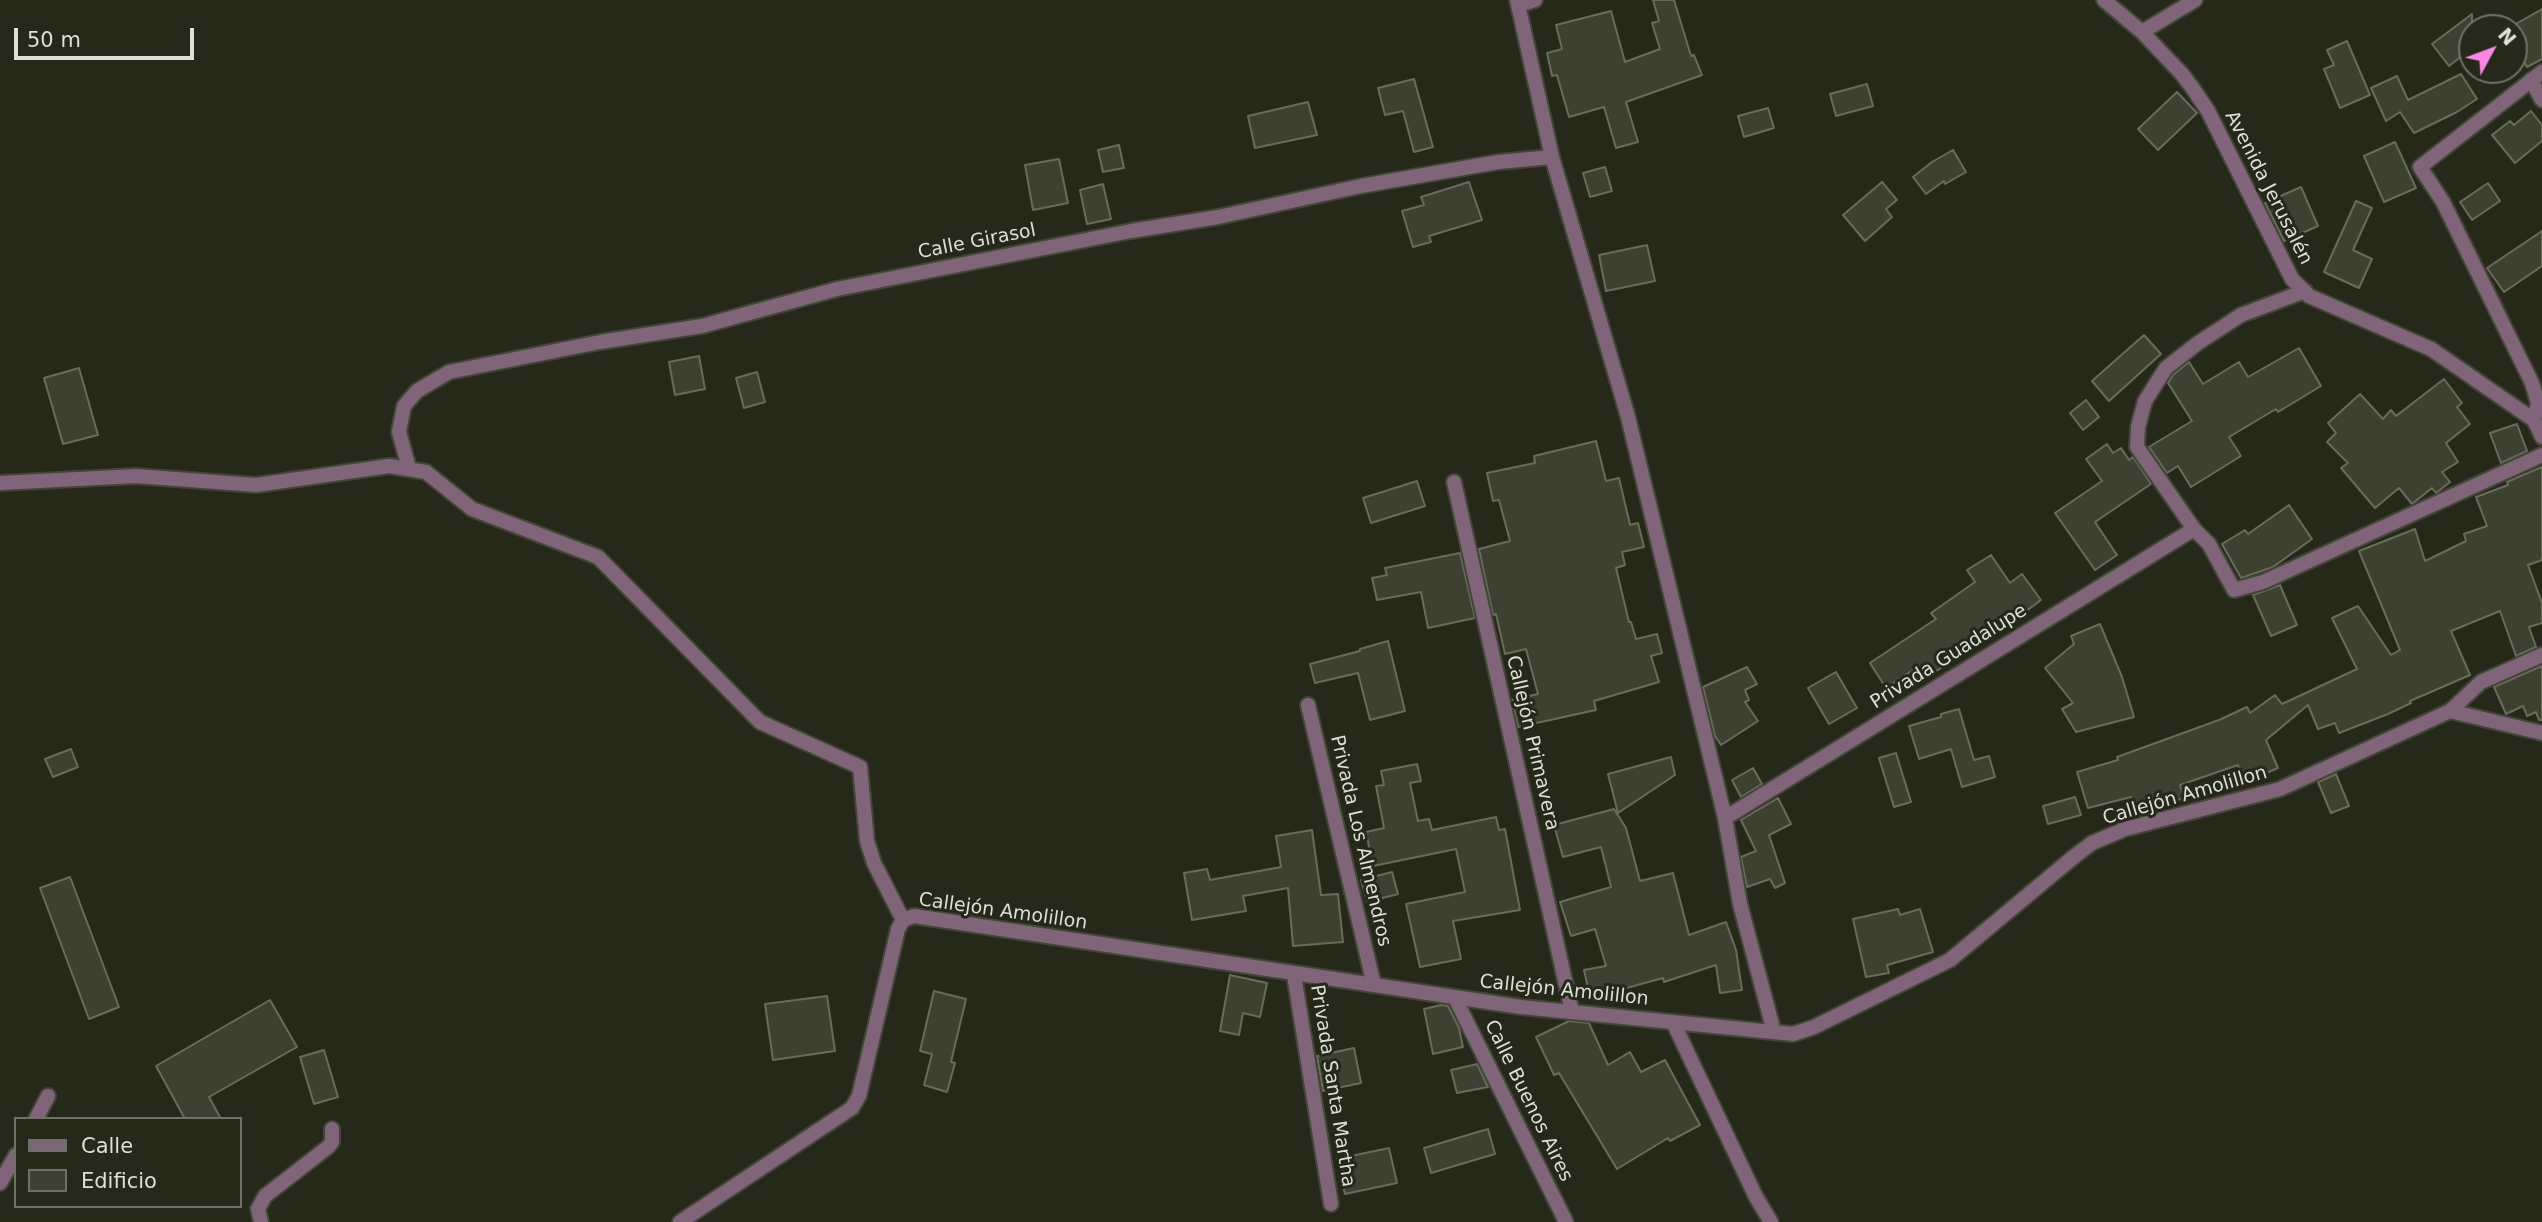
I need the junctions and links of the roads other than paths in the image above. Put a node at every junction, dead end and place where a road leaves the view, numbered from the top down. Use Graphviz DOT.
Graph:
graph roads {
  1 [pos="1535,0"];
  2 [pos="2104,0"];
  3 [pos="2195,0"];
  4 [pos="1517,2"];
  5 [pos="2142,32"];
  6 [pos="2537,76"];
  7 [pos="2542,100"];
  8 [pos="1552,157"];
  9 [pos="2305,292"];
  10 [pos="2534,420"];
  11 [pos="2542,438"];
  12 [pos="2542,455"];
  13 [pos="409,468"];
  14 [pos="1454,482"];
  15 [pos="0,483"];
  16 [pos="2194,529"];
  17 [pos="2542,655"];
  18 [pos="1308,705"];
  19 [pos="2450,711"];
  20 [pos="2542,733"];
  21 [pos="1725,818"];
  22 [pos="904,920"];
  23 [pos="1294,975"];
  24 [pos="1374,985"];
  25 [pos="1455,998"];
  26 [pos="1572,1012"];
  27 [pos="1673,1022"];
  28 [pos="1774,1032"];
  29 [pos="48,1096"];
  30 [pos="37,1117"];
  31 [pos="332,1129"];
  32 [pos="14,1158"];
  33 [pos="0,1183"];
  34 [pos="1331,1204"];
  35 [pos="261,1222"];
  36 [pos="680,1222"];
  37 [pos="1566,1222"];
  38 [pos="1771,1222"];
  1 -- 4 [label="street"];
  2 -- 5 [label="street, Avenida Jerusalén"];
  3 -- 5 [label="street"];
  4 -- 8 [label="street"];
  5 -- 9 [label="street, Avenida Jerusalén"];
  6 -- 7 [label="street"];
  6 -- 10 [label="street"];
  8 -- 13 [label="street, Calle Girasol"];
  8 -- 21 [label="street"];
  9 -- 10 [label="street, Avenida Jerusalén"];
  9 -- 16 [label="street"];
  10 -- 11 [label="street"];
  12 -- 16 [label="street"];
  13 -- 15 [label="street"];
  13 -- 22 [label="street"];
  14 -- 26 [label="street, Callejón Primavera"];
  16 -- 21 [label="street, Privada Guadalupe"];
  17 -- 19 [label="street, Callejón Amolillon"];
  18 -- 24 [label="street, Privada Los Almendros"];
  19 -- 20 [label="street"];
  19 -- 28 [label="street, Callejón Amolillon"];
  21 -- 28 [label="street"];
  22 -- 23 [label="street, Callejón Amolillon"];
  22 -- 36 [label="street, Callejón Amolillon"];
  23 -- 24 [label="street, Callejón Amolillon"];
  23 -- 34 [label="street, Privada Santa Martha"];
  24 -- 25 [label="street, Callejón Amolillon"];
  25 -- 26 [label="street, Callejón Amolillon"];
  25 -- 37 [label="street, Calle Buenos Aires"];
  26 -- 27 [label="street, Callejón Amolillon"];
  27 -- 28 [label="street, Callejón Amolillon"];
  27 -- 38 [label="street"];
  29 -- 30 [label="street"];
  31 -- 35 [label="street"];
  32 -- 33 [label="street"];
}
